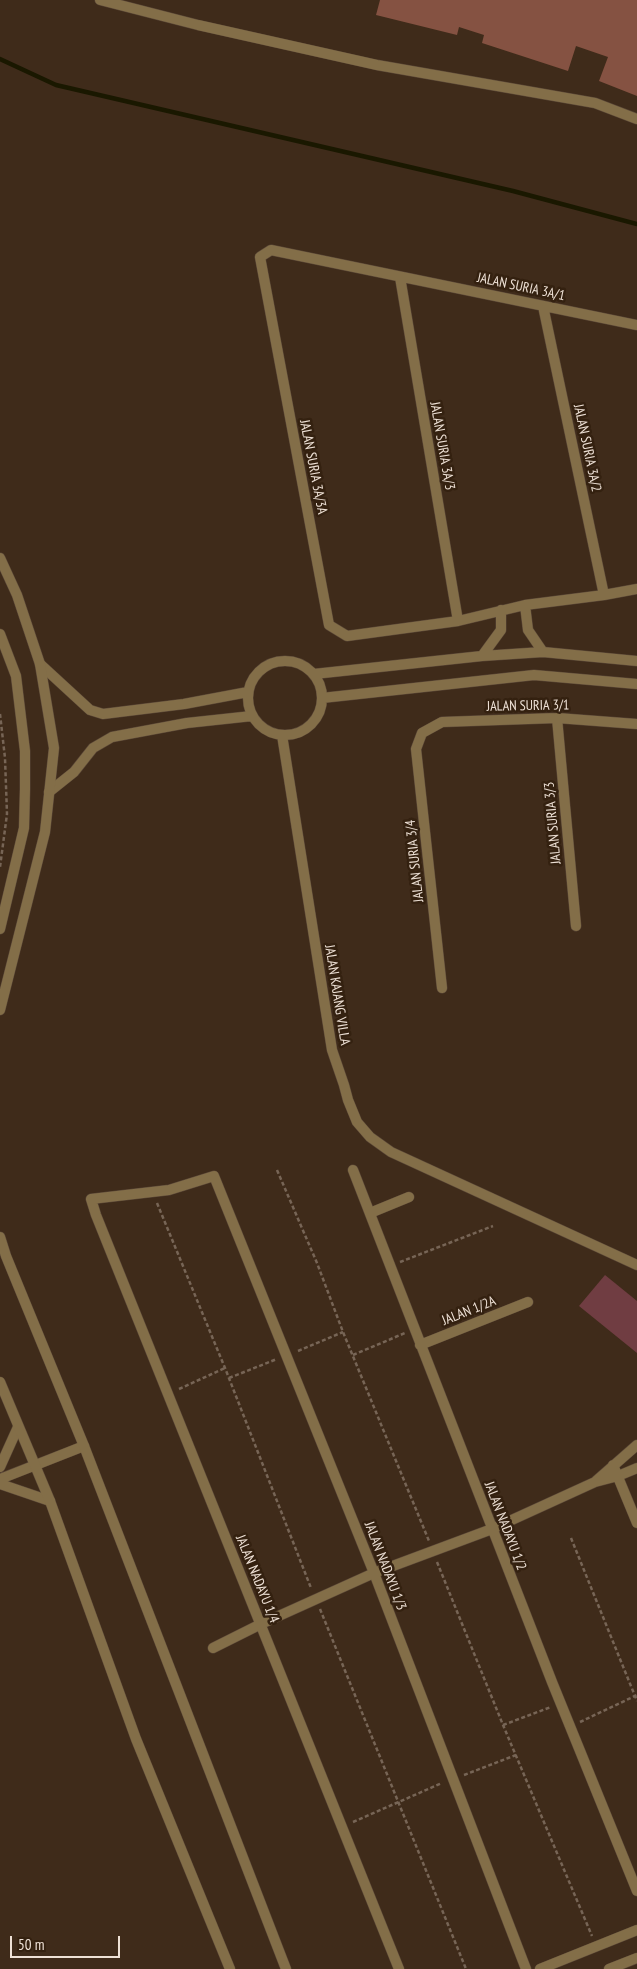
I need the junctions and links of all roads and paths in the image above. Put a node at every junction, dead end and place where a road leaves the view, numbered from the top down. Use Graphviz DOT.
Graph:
graph roads {
  1 [pos="100,0"];
  2 [pos="637,119"];
  3 [pos="400,277"];
  4 [pos="543,306"];
  5 [pos="637,325"];
  6 [pos="0,558"];
  7 [pos="637,588"];
  8 [pos="604,595"];
  9 [pos="525,605"];
  10 [pos="501,610"];
  11 [pos="458,621"];
  12 [pos="0,634"];
  13 [pos="543,652"];
  14 [pos="482,656"];
  15 [pos="637,662"];
  16 [pos="40,664"];
  17 [pos="314,674"];
  18 [pos="637,684"];
  19 [pos="248,692"];
  20 [pos="322,698"];
  21 [pos="0,714"];
  22 [pos="252,716"];
  23 [pos="557,718"];
  24 [pos="637,724"];
  25 [pos="422,733"];
  26 [pos="282,735"];
  27 [pos="49,792"];
  28 [pos="0,866"];
  29 [pos="576,926"];
  30 [pos="0,929"];
  31 [pos="442,988"];
  32 [pos="0,1010"];
  33 [pos="277,1170"];
  34 [pos="353,1170"];
  35 [pos="153,1193"];
  36 [pos="409,1197"];
  37 [pos="370,1213"];
  38 [pos="493,1226"];
  39 [pos="0,1237"];
  40 [pos="637,1265"];
  41 [pos="390,1266"];
  42 [pos="528,1302"];
  43 [pos="414,1329"];
  44 [pos="420,1345"];
  45 [pos="353,1355"];
  46 [pos="226,1368"];
  47 [pos="0,1382"];
  48 [pos="168,1394"];
  49 [pos="18,1427"];
  50 [pos="637,1445"];
  51 [pos="84,1446"];
  52 [pos="613,1464"];
  53 [pos="36,1465"];
  54 [pos="0,1467"];
  55 [pos="637,1468"];
  56 [pos="618,1476"];
  57 [pos="0,1479"];
  58 [pos="595,1482"];
  59 [pos="0,1484"];
  60 [pos="50,1501"];
  61 [pos="637,1523"];
  62 [pos="492,1530"];
  63 [pos="571,1538"];
  64 [pos="433,1551"];
  65 [pos="374,1573"];
  66 [pos="316,1599"];
  67 [pos="260,1624"];
  68 [pos="213,1648"];
  69 [pos="636,1696"];
  70 [pos="637,1701"];
  71 [pos="560,1704"];
  72 [pos="503,1725"];
  73 [pos="570,1727"];
  74 [pos="516,1755"];
  75 [pos="452,1779"];
  76 [pos="397,1803"];
  77 [pos="342,1826"];
  78 [pos="637,1890"];
  79 [pos="637,1930"];
  80 [pos="596,1946"];
  81 [pos="637,1958"];
  82 [pos="230,1969"];
  83 [pos="286,1969"];
  84 [pos="399,1969"];
  85 [pos="466,1969"];
  86 [pos="526,1969"];
  87 [pos="540,1969"];
  88 [pos="609,1969"];
  1 -- 2 [label="street"];
  3 -- 4 [label="street, JALAN SURIA 3A/1"];
  3 -- 11 [label="street, JALAN SURIA 3A/3"];
  3 -- 11 [label="street, JALAN SURIA 3A/3A"];
  4 -- 5 [label="street, JALAN SURIA 3A/1"];
  4 -- 8 [label="street, JALAN SURIA 3A/2"];
  6 -- 16 [label="street"];
  7 -- 8 [label="street"];
  8 -- 9 [label="street"];
  9 -- 10 [label="street, JALAN SURIA 3A/3A"];
  9 -- 13 [label="street"];
  10 -- 11 [label="street, JALAN SURIA 3A/3A"];
  10 -- 14 [label="street"];
  12 -- 30 [label="street"];
  13 -- 14 [label="street"];
  13 -- 15 [label="street"];
  14 -- 17 [label="street"];
  16 -- 19 [label="street"];
  16 -- 27 [label="street"];
  17 -- 19 [label="street"];
  17 -- 20 [label="street"];
  18 -- 20 [label="street"];
  19 -- 22 [label="street"];
  20 -- 26 [label="street"];
  21 -- 28 [label="path"];
  22 -- 26 [label="street"];
  22 -- 27 [label="street"];
  23 -- 24 [label="street, JALAN SURIA 3/1"];
  23 -- 25 [label="street, JALAN SURIA 3/1"];
  23 -- 29 [label="street, JALAN SURIA 3/3"];
  25 -- 31 [label="street, JALAN SURIA 3/4"];
  26 -- 40 [label="street, JALAN KAJANG VILLA"];
  27 -- 32 [label="street"];
  33 -- 45 [label="path"];
  34 -- 37 [label="street, JALAN NADAYU 1/2"];
  35 -- 46 [label="path"];
  35 -- 48 [label="street, JALAN NADAYU 1/4"];
  35 -- 65 [label="street, JALAN NADAYU 1/3"];
  36 -- 37 [label="street"];
  37 -- 41 [label="street, JALAN NADAYU 1/2"];
  38 -- 41 [label="path"];
  39 -- 51 [label="street"];
  41 -- 43 [label="street, JALAN NADAYU 1/2"];
  42 -- 44 [label="street, JALAN 1/2A"];
  43 -- 44 [label="street, JALAN NADAYU 1/2"];
  43 -- 45 [label="path"];
  44 -- 62 [label="street, JALAN NADAYU 1/2"];
  45 -- 64 [label="path"];
  46 -- 48 [label="path"];
  46 -- 66 [label="path"];
  47 -- 49 [label="street"];
  48 -- 67 [label="street, JALAN NADAYU 1/4"];
  49 -- 53 [label="street"];
  49 -- 54 [label="street"];
  50 -- 52 [label="street"];
  51 -- 53 [label="street"];
  51 -- 83 [label="street"];
  52 -- 56 [label="street"];
  52 -- 58 [label="street"];
  53 -- 57 [label="street"];
  53 -- 60 [label="street"];
  55 -- 56 [label="street"];
  56 -- 58 [label="street"];
  56 -- 61 [label="street"];
  58 -- 62 [label="street"];
  59 -- 60 [label="street"];
  60 -- 82 [label="street"];
  62 -- 64 [label="street"];
  62 -- 71 [label="street, JALAN NADAYU 1/2"];
  63 -- 69 [label="path"];
  64 -- 65 [label="street"];
  64 -- 72 [label="path"];
  65 -- 66 [label="street"];
  65 -- 75 [label="street, JALAN NADAYU 1/3"];
  66 -- 67 [label="street"];
  66 -- 76 [label="path"];
  67 -- 68 [label="street"];
  67 -- 77 [label="street, JALAN NADAYU 1/4"];
  69 -- 70 [label="path"];
  69 -- 73 [label="path"];
  71 -- 72 [label="path"];
  71 -- 73 [label="street, JALAN NADAYU 1/2"];
  72 -- 74 [label="path"];
  73 -- 78 [label="street, JALAN NADAYU 1/2"];
  74 -- 75 [label="path"];
  74 -- 80 [label="path"];
  75 -- 76 [label="path"];
  75 -- 86 [label="street, JALAN NADAYU 1/3"];
  76 -- 77 [label="path"];
  76 -- 85 [label="path"];
  77 -- 84 [label="street, JALAN NADAYU 1/4"];
  79 -- 80 [label="street"];
  80 -- 87 [label="street"];
  81 -- 88 [label="street"];
}
